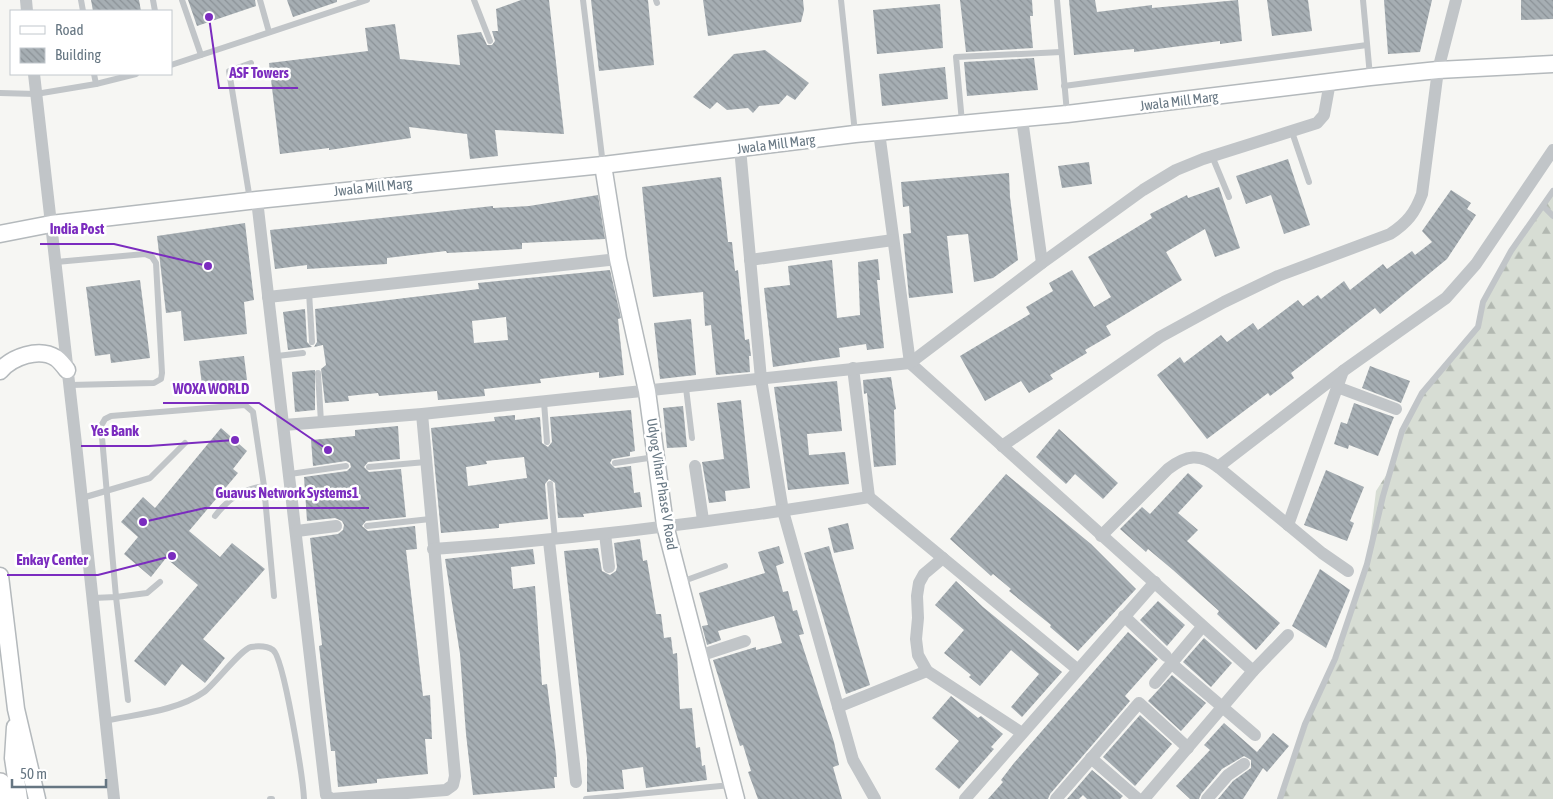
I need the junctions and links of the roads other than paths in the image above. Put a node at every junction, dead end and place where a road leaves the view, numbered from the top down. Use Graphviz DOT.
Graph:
graph roads {
  1 [pos="182,0"];
  2 [pos="260,0"];
  3 [pos="367,0"];
  4 [pos="474,0"];
  5 [pos="583,0"];
  6 [pos="842,0"];
  7 [pos="1057,0"];
  8 [pos="1363,0"];
  9 [pos="1456,0"];
  10 [pos="354,2"];
  11 [pos="269,32"];
  12 [pos="490,41"];
  13 [pos="1367,45"];
  14 [pos="1061,52"];
  15 [pos="201,55"];
  16 [pos="251,63"];
  17 [pos="1553,64"];
  18 [pos="172,65"];
  19 [pos="1438,70"];
  20 [pos="34,75"];
  21 [pos="94,75"];
  22 [pos="132,75"];
  23 [pos="1370,77"];
  24 [pos="1330,82"];
  25 [pos="96,84"];
  26 [pos="1064,86"];
  27 [pos="0,93"];
  28 [pos="36,94"];
  29 [pos="1067,114"];
  30 [pos="1022,119"];
  31 [pos="963,124"];
  32 [pos="878,132"];
  33 [pos="1292,132"];
  34 [pos="855,134"];
  35 [pos="740,148"];
  36 [pos="1553,150"];
  37 [pos="1212,156"];
  38 [pos="603,165"];
  39 [pos="1309,182"];
  40 [pos="1553,191"];
  41 [pos="1229,197"];
  42 [pos="254,200"];
  43 [pos="1543,206"];
  44 [pos="1553,216"];
  45 [pos="51,224"];
  46 [pos="0,234"];
  47 [pos="893,240"];
  48 [pos="618,259"];
  49 [pos="750,260"];
  50 [pos="56,262"];
  51 [pos="1042,263"];
  52 [pos="309,292"];
  53 [pos="268,297"];
  54 [pos="312,342"];
  55 [pos="303,353"];
  56 [pos="277,356"];
  57 [pos="910,363"];
  58 [pos="853,368"];
  59 [pos="0,371"];
  60 [pos="1343,371"];
  61 [pos="318,373"];
  62 [pos="68,378"];
  63 [pos="761,379"];
  64 [pos="1337,387"];
  65 [pos="686,388"];
  66 [pos="647,391"];
  67 [pos="544,402"];
  68 [pos="1396,409"];
  69 [pos="422,414"];
  70 [pos="321,422"];
  71 [pos="284,426"];
  72 [pos="692,438"];
  73 [pos="548,442"];
  74 [pos="184,443"];
  75 [pos="1002,446"];
  76 [pos="656,456"];
  77 [pos="426,462"];
  78 [pos="615,463"];
  79 [pos="346,466"];
  80 [pos="695,466"];
  81 [pos="369,467"];
  82 [pos="1218,467"];
  83 [pos="290,474"];
  84 [pos="550,484"];
  85 [pos="264,486"];
  86 [pos="106,492"];
  87 [pos="869,497"];
  88 [pos="82,498"];
  89 [pos="783,511"];
  90 [pos="215,516"];
  91 [pos="430,519"];
  92 [pos="703,520"];
  93 [pos="665,524"];
  94 [pos="1288,525"];
  95 [pos="336,526"];
  96 [pos="367,526"];
  97 [pos="297,531"];
  98 [pos="604,534"];
  99 [pos="1101,536"];
  100 [pos="552,540"];
  101 [pos="433,549"];
  102 [pos="943,558"];
  103 [pos="725,566"];
  104 [pos="609,567"];
  105 [pos="1348,571"];
  106 [pos="0,576"];
  107 [pos="160,582"];
  108 [pos="680,582"];
  109 [pos="1154,582"];
  110 [pos="274,596"];
  111 [pos="116,597"];
  112 [pos="93,598"];
  113 [pos="1124,616"];
  114 [pos="1202,626"];
  115 [pos="1288,635"];
  116 [pos="745,641"];
  117 [pos="699,656"];
  118 [pos="1168,660"];
  119 [pos="1077,670"];
  120 [pos="1253,671"];
  121 [pos="926,672"];
  122 [pos="1155,683"];
  123 [pos="128,700"];
  124 [pos="1223,706"];
  125 [pos="838,707"];
  126 [pos="16,709"];
  127 [pos="106,721"];
  128 [pos="1022,734"];
  129 [pos="1255,735"];
  130 [pos="1188,748"];
  131 [pos="1091,758"];
  132 [pos="1244,764"];
  133 [pos="576,782"];
  134 [pos="0,784"];
  135 [pos="734,792"];
  136 [pos="2,799"];
  137 [pos="19,799"];
  138 [pos="37,799"];
  139 [pos="114,799"];
  140 [pos="304,799"];
  141 [pos="586,799"];
  142 [pos="875,799"];
  143 [pos="965,799"];
  144 [pos="1056,799"];
  145 [pos="1138,799"];
  146 [pos="1144,799"];
  147 [pos="1207,799"];
  148 [pos="1280,799"];
  1 -- 15 [label="lane"];
  2 -- 11 [label="lane"];
  3 -- 10 [label="lane"];
  4 -- 12 [label="lane"];
  5 -- 38 [label="lane"];
  6 -- 34 [label="lane"];
  7 -- 14 [label="lane"];
  8 -- 13 [label="lane"];
  9 -- 19 [label="street"];
  10 -- 11 [label="lane"];
  11 -- 15 [label="lane"];
  13 -- 23 [label="lane"];
  13 -- 26 [label="lane"];
  14 -- 26 [label="lane"];
  14 -- 31 [label="lane"];
  15 -- 18 [label="lane"];
  16 -- 42 [label="lane"];
  17 -- 19 [label="street, Jwala Mill Marg"];
  19 -- 23 [label="street, Jwala Mill Marg"];
  19 -- 75 [label="street"];
  20 -- 28 [label="street"];
  21 -- 25 [label="lane"];
  22 -- 25 [label="lane"];
  23 -- 24 [label="street, Jwala Mill Marg"];
  24 -- 29 [label="street, Jwala Mill Marg"];
  24 -- 33 [label="street"];
  25 -- 28 [label="lane"];
  26 -- 29 [label="lane"];
  27 -- 28 [label="lane"];
  28 -- 45 [label="street"];
  29 -- 30 [label="street, Jwala Mill Marg"];
  30 -- 31 [label="street, Jwala Mill Marg"];
  30 -- 51 [label="street"];
  31 -- 32 [label="street, Jwala Mill Marg"];
  32 -- 34 [label="street, Jwala Mill Marg"];
  32 -- 47 [label="street"];
  33 -- 37 [label="street"];
  33 -- 39 [label="lane"];
  34 -- 35 [label="street, Jwala Mill Marg"];
  35 -- 38 [label="street, Jwala Mill Marg"];
  35 -- 49 [label="street"];
  36 -- 60 [label="street"];
  37 -- 41 [label="lane"];
  37 -- 51 [label="street"];
  38 -- 42 [label="street, Jwala Mill Marg"];
  38 -- 48 [label="street, Udyog Vihar Phase V Road"];
  40 -- 43 [label="lane"];
  42 -- 45 [label="street, Jwala Mill Marg"];
  42 -- 53 [label="street"];
  43 -- 44 [label="lane"];
  43 -- 148 [label="lane"];
  45 -- 46 [label="street, Jwala Mill Marg"];
  45 -- 50 [label="street"];
  47 -- 49 [label="street"];
  47 -- 57 [label="street"];
  48 -- 52 [label="street"];
  48 -- 66 [label="street, Udyog Vihar Phase V Road"];
  49 -- 63 [label="street"];
  50 -- 62 [label="street"];
  50 -- 62 [label="lane"];
  51 -- 57 [label="street"];
  52 -- 53 [label="street"];
  52 -- 54 [label="lane"];
  53 -- 56 [label="street"];
  55 -- 56 [label="lane"];
  56 -- 71 [label="street"];
  57 -- 58 [label="street"];
  57 -- 75 [label="street"];
  58 -- 63 [label="street"];
  58 -- 87 [label="street"];
  59 -- 62 [label="street"];
  60 -- 64 [label="street"];
  60 -- 82 [label="street"];
  61 -- 70 [label="lane"];
  62 -- 88 [label="street"];
  63 -- 65 [label="street"];
  63 -- 89 [label="street"];
  64 -- 68 [label="street"];
  64 -- 94 [label="street"];
  65 -- 66 [label="street"];
  65 -- 72 [label="lane"];
  66 -- 67 [label="street"];
  66 -- 76 [label="street, Udyog Vihar Phase V Road"];
  67 -- 69 [label="street"];
  67 -- 73 [label="lane"];
  69 -- 70 [label="street"];
  69 -- 77 [label="street"];
  70 -- 71 [label="street"];
  71 -- 83 [label="street"];
  74 -- 86 [label="lane"];
  75 -- 99 [label="street"];
  76 -- 78 [label="lane"];
  76 -- 93 [label="street, Udyog Vihar Phase V Road"];
  77 -- 81 [label="lane"];
  77 -- 91 [label="street"];
  79 -- 83 [label="lane"];
  80 -- 92 [label="street"];
  82 -- 94 [label="street"];
  82 -- 99 [label="street"];
  83 -- 97 [label="street"];
  84 -- 100 [label="lane"];
  85 -- 86 [label="lane"];
  85 -- 90 [label="lane"];
  85 -- 110 [label="lane"];
  86 -- 88 [label="lane"];
  86 -- 111 [label="lane"];
  87 -- 89 [label="street"];
  87 -- 102 [label="street"];
  88 -- 112 [label="street"];
  89 -- 92 [label="street"];
  89 -- 125 [label="street"];
  91 -- 96 [label="lane"];
  91 -- 101 [label="street"];
  92 -- 93 [label="street"];
  93 -- 98 [label="street"];
  93 -- 108 [label="street, Udyog Vihar Phase V Road"];
  94 -- 105 [label="street"];
  95 -- 97 [label="street"];
  97 -- 101 [label="street"];
  98 -- 100 [label="street"];
  98 -- 104 [label="street"];
  99 -- 109 [label="street"];
  100 -- 101 [label="street"];
  100 -- 133 [label="street"];
  102 -- 119 [label="street"];
  102 -- 121 [label="street"];
  103 -- 108 [label="lane"];
  106 -- 126 [label="street"];
  107 -- 111 [label="lane"];
  108 -- 117 [label="street, Udyog Vihar Phase V Road"];
  109 -- 113 [label="street"];
  109 -- 114 [label="street"];
  111 -- 112 [label="lane"];
  111 -- 123 [label="lane"];
  112 -- 127 [label="street"];
  113 -- 118 [label="street"];
  113 -- 119 [label="street"];
  114 -- 118 [label="street"];
  114 -- 120 [label="street"];
  115 -- 120 [label="street"];
  116 -- 117 [label="street"];
  117 -- 135 [label="street, Udyog Vihar Phase V Road"];
  118 -- 122 [label="street"];
  118 -- 124 [label="street"];
  119 -- 128 [label="street"];
  120 -- 124 [label="street"];
  121 -- 125 [label="street"];
  121 -- 128 [label="street"];
  124 -- 129 [label="street"];
  124 -- 130 [label="street"];
  125 -- 142 [label="street"];
  126 -- 137 [label="street"];
  126 -- 138 [label="street"];
  127 -- 139 [label="street"];
  127 -- 140 [label="lane"];
  128 -- 143 [label="street"];
  130 -- 131 [label="street"];
  130 -- 146 [label="street"];
  131 -- 144 [label="street"];
  131 -- 145 [label="street"];
  132 -- 147 [label="street"];
  134 -- 136 [label="highway"];
  135 -- 141 [label="lane"];
}
